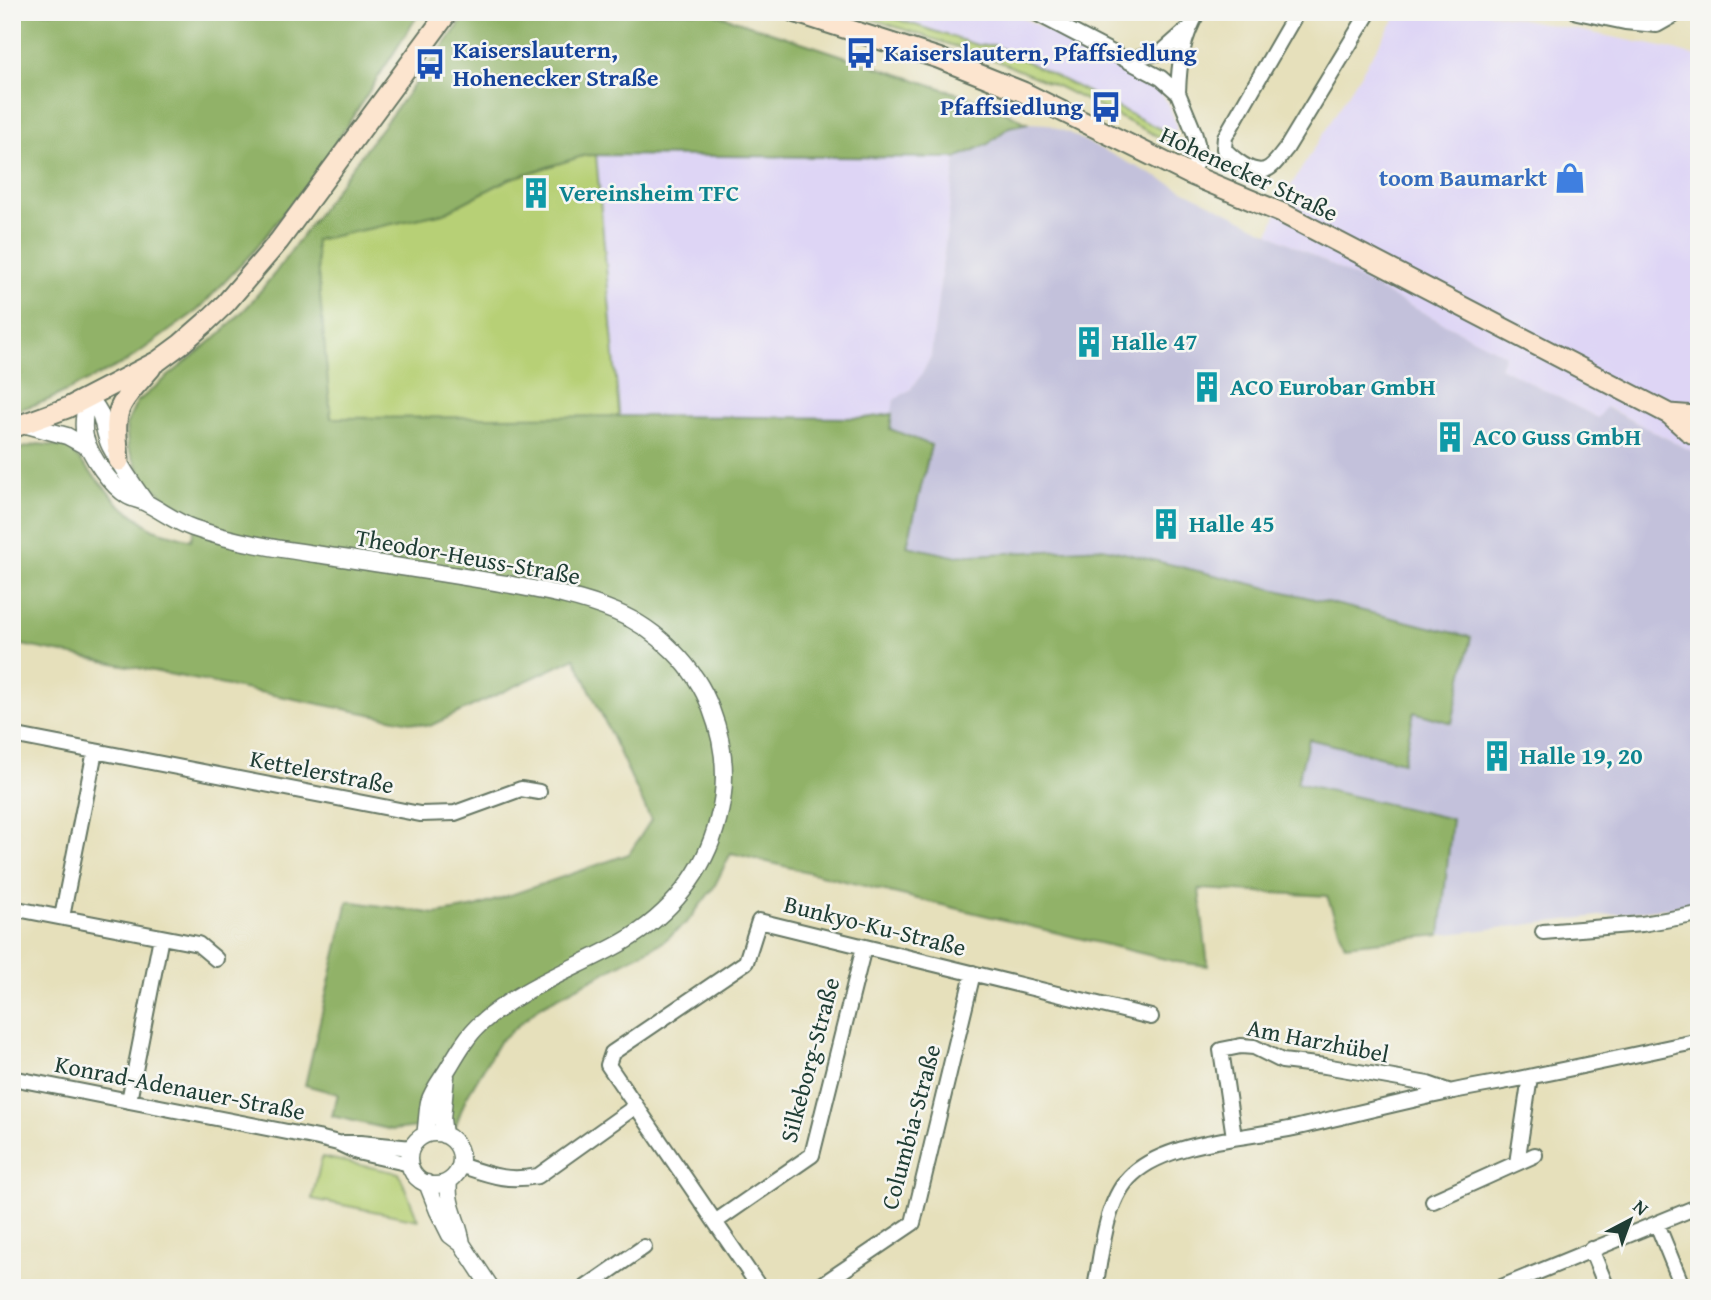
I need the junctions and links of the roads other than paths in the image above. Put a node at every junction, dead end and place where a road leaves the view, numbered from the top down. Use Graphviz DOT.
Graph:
graph roads {
  1 [pos="432,12"];
  2 [pos="448,12"];
  3 [pos="794,12"];
  4 [pos="1034,12"];
  5 [pos="1198,12"];
  6 [pos="1297,12"];
  7 [pos="1370,12"];
  8 [pos="1577,12"];
  9 [pos="1676,12"];
  10 [pos="1188,28"];
  11 [pos="429,38"];
  12 [pos="1128,60"];
  13 [pos="1178,93"];
  14 [pos="1189,174"];
  15 [pos="158,361"];
  16 [pos="86,398"];
  17 [pos="1669,414"];
  18 [pos="1699,418"];
  19 [pos="18,426"];
  20 [pos="1699,436"];
  21 [pos="89,448"];
  22 [pos="119,461"];
  23 [pos="147,504"];
  24 [pos="12,735"];
  25 [pos="95,751"];
  26 [pos="538,792"];
  27 [pos="12,908"];
  28 [pos="1699,914"];
  29 [pos="62,917"];
  30 [pos="1543,932"];
  31 [pos="161,937"];
  32 [pos="864,947"];
  33 [pos="216,959"];
  34 [pos="972,973"];
  35 [pos="1151,1017"];
  36 [pos="1699,1041"];
  37 [pos="447,1070"];
  38 [pos="1530,1077"];
  39 [pos="12,1078"];
  40 [pos="1450,1092"];
  41 [pos="129,1101"];
  42 [pos="636,1106"];
  43 [pos="425,1135"];
  44 [pos="444,1135"];
  45 [pos="1234,1137"];
  46 [pos="1535,1155"];
  47 [pos="411,1156"];
  48 [pos="1517,1163"];
  49 [pos="460,1166"];
  50 [pos="449,1181"];
  51 [pos="427,1183"];
  52 [pos="1433,1201"];
  53 [pos="1699,1206"];
  54 [pos="715,1222"];
  55 [pos="1657,1224"];
  56 [pos="462,1244"];
  57 [pos="644,1247"];
  58 [pos="1591,1249"];
  59 [pos="1528,1282"];
  60 [pos="491,1288"];
  61 [pos="585,1288"];
  62 [pos="760,1288"];
  63 [pos="817,1288"];
  64 [pos="1095,1288"];
  65 [pos="1499,1288"];
  66 [pos="1607,1288"];
  67 [pos="1683,1288"];
  1 -- 11 [label="main road"];
  2 -- 11 [label="main road"];
  3 -- 14 [label="main road, Hohenecker Straße"];
  4 -- 12 [label="street"];
  5 -- 10 [label="street"];
  6 -- 7 [label="street"];
  8 -- 9 [label="street"];
  10 -- 12 [label="street"];
  10 -- 13 [label="street"];
  11 -- 15 [label="main road"];
  12 -- 13 [label="street"];
  13 -- 14 [label="street"];
  14 -- 17 [label="main road, Hohenecker Straße"];
  15 -- 16 [label="main road"];
  15 -- 22 [label="main road"];
  16 -- 19 [label="main road"];
  16 -- 21 [label="street, Theodor-Heuss-Straße"];
  16 -- 22 [label="street, Theodor-Heuss-Straße"];
  17 -- 18 [label="main road, Hohenecker Straße"];
  17 -- 20 [label="main road, Hohenecker Straße"];
  19 -- 21 [label="street"];
  21 -- 23 [label="street, Theodor-Heuss-Straße"];
  22 -- 23 [label="street, Theodor-Heuss-Straße"];
  23 -- 37 [label="street, Theodor-Heuss-Straße"];
  24 -- 25 [label="street, Kettelerstraße"];
  25 -- 26 [label="street, Kettelerstraße"];
  25 -- 29 [label="street"];
  27 -- 29 [label="street"];
  28 -- 30 [label="street"];
  29 -- 31 [label="street"];
  31 -- 33 [label="street"];
  31 -- 41 [label="street"];
  32 -- 34 [label="street, Bunkyo-Ku-Straße"];
  32 -- 42 [label="street, Bunkyo-Ku-Straße"];
  32 -- 54 [label="street, Silkeborg-Straße"];
  34 -- 35 [label="street, Bunkyo-Ku-Straße"];
  34 -- 63 [label="street, Columbia-Straße"];
  36 -- 38 [label="street, Am Harzhübel"];
  37 -- 43 [label="street, Theodor-Heuss-Straße"];
  37 -- 44 [label="street, Theodor-Heuss-Straße"];
  38 -- 40 [label="street, Am Harzhübel"];
  38 -- 48 [label="street"];
  39 -- 41 [label="street, Konrad-Adenauer-Straße"];
  40 -- 45 [label="street, Am Harzhübel"];
  40 -- 45 [label="street, Am Harzhübel"];
  41 -- 47 [label="street, Konrad-Adenauer-Straße"];
  42 -- 49 [label="street"];
  42 -- 54 [label="street"];
  43 -- 44 [label="street"];
  43 -- 47 [label="street"];
  44 -- 49 [label="street, Theodor-Heuss-Straße"];
  45 -- 64 [label="street, Am Harzhübel"];
  46 -- 48 [label="street"];
  47 -- 51 [label="street"];
  48 -- 52 [label="street"];
  49 -- 50 [label="street"];
  50 -- 51 [label="street"];
  50 -- 56 [label="street"];
  51 -- 56 [label="street"];
  53 -- 55 [label="street"];
  54 -- 62 [label="street"];
  55 -- 58 [label="street"];
  55 -- 67 [label="street"];
  56 -- 60 [label="street"];
  57 -- 61 [label="street"];
  58 -- 59 [label="street"];
  58 -- 66 [label="street"];
  59 -- 65 [label="street"];
}
